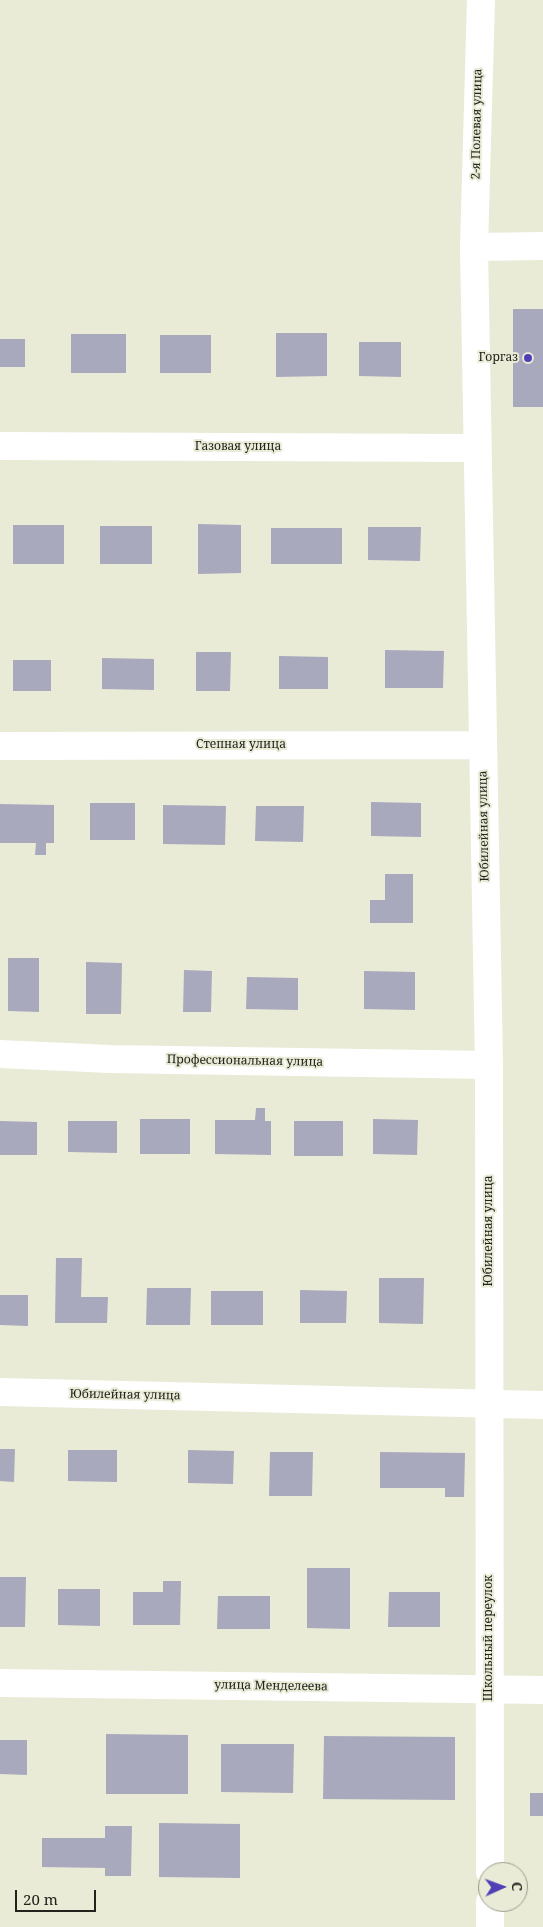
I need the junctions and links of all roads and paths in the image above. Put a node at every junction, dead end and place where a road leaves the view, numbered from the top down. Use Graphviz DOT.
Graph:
graph roads {
  1 [pos="481,0"];
  2 [pos="543,246"];
  3 [pos="474,247"];
  4 [pos="0,446"];
  5 [pos="476,448"];
  6 [pos="483,745"];
  7 [pos="0,746"];
  8 [pos="0,1054"];
  9 [pos="489,1065"];
  10 [pos="0,1392"];
  11 [pos="489,1404"];
  12 [pos="543,1404"];
  13 [pos="0,1683"];
  14 [pos="489,1690"];
  15 [pos="543,1690"];
  16 [pos="490,1862"];
  17 [pos="490,1912"];
  18 [pos="490,1927"];
  1 -- 3 [label="street, 2-я Полевая улица"];
  2 -- 3 [label="street"];
  3 -- 5 [label="street, Юбилейная улица"];
  4 -- 5 [label="street, Газовая улица"];
  5 -- 6 [label="street, Юбилейная улица"];
  6 -- 7 [label="street, Степная улица"];
  6 -- 9 [label="street, Юбилейная улица"];
  8 -- 9 [label="street, Профессиональная улица"];
  9 -- 11 [label="street, Юбилейная улица"];
  10 -- 11 [label="street, Юбилейная улица"];
  11 -- 12 [label="street, Юбилейная улица"];
  11 -- 14 [label="street, Школьный переулок"];
  13 -- 14 [label="street, улица Менделеева"];
  14 -- 15 [label="street, улица Менделеева"];
  14 -- 16 [label="street, Школьный переулок"];
  17 -- 18 [label="street"];
}
